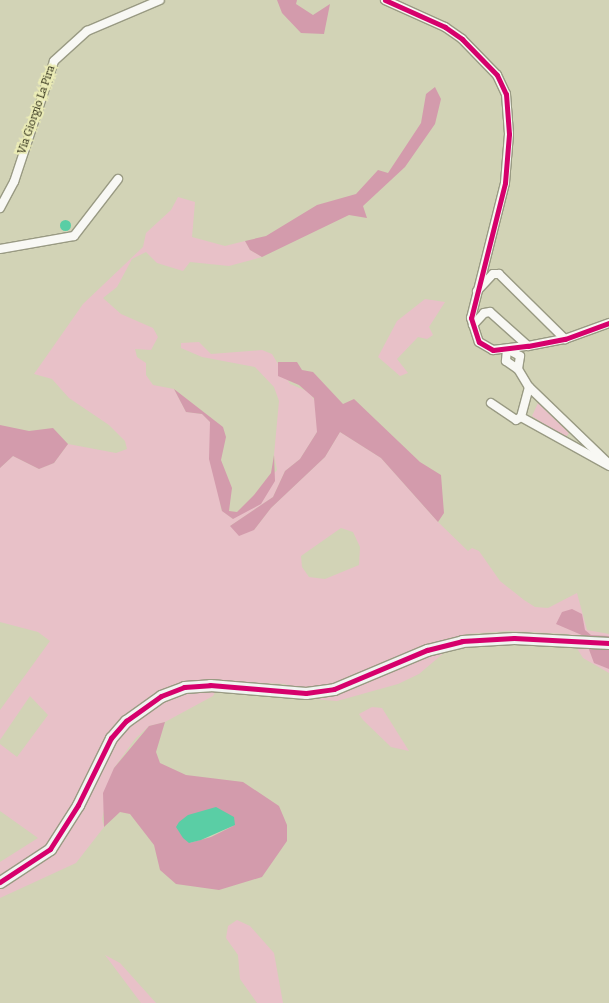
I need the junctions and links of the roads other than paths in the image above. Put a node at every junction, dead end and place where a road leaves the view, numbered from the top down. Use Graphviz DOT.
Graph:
graph roads {
  1 [pos="160,0"];
  2 [pos="385,0"];
  3 [pos="118,179"];
  4 [pos="0,208"];
  5 [pos="0,249"];
  6 [pos="476,292"];
  7 [pos="609,323"];
  8 [pos="472,325"];
  9 [pos="565,339"];
  10 [pos="528,346"];
  11 [pos="507,349"];
  12 [pos="529,387"];
  13 [pos="492,403"];
  14 [pos="521,418"];
  15 [pos="609,465"];
  16 [pos="609,642"];
  17 [pos="0,882"];
  1 -- 4 [label="street, Via Giorgio La Pira"];
  2 -- 6 [label="street"];
  3 -- 5 [label="street"];
  6 -- 8 [label="street"];
  6 -- 9 [label="street"];
  7 -- 9 [label="street"];
  8 -- 10 [label="street"];
  8 -- 11 [label="street"];
  9 -- 10 [label="street"];
  10 -- 11 [label="street"];
  11 -- 12 [label="street"];
  12 -- 14 [label="street"];
  12 -- 15 [label="street"];
  13 -- 14 [label="street"];
  14 -- 15 [label="street"];
  16 -- 17 [label="street"];
}
